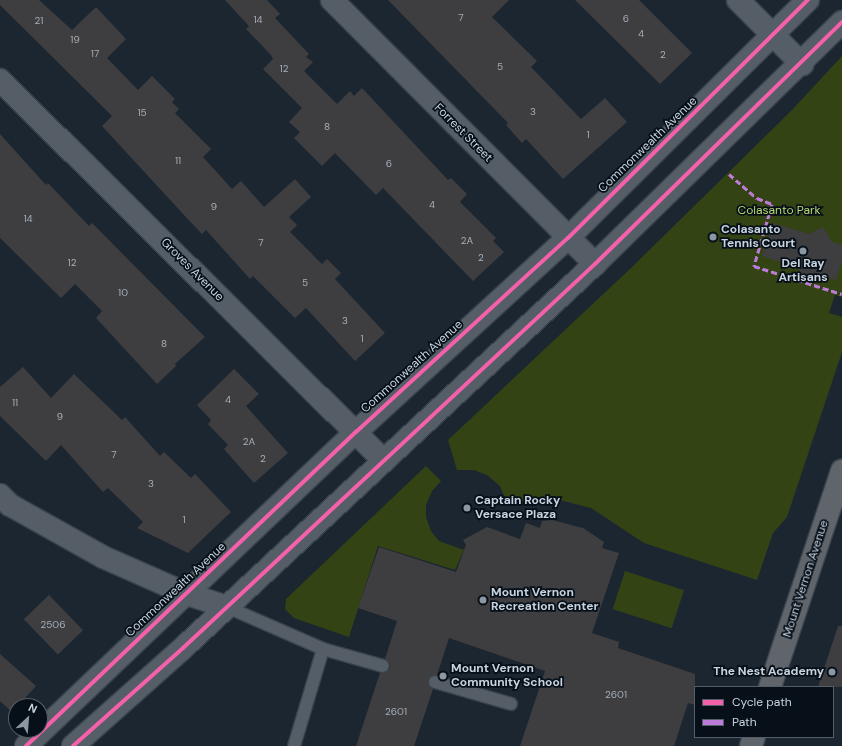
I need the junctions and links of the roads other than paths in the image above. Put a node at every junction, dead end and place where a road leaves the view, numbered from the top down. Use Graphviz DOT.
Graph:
graph roads {
  1 [pos="332,0"];
  2 [pos="738,0"];
  3 [pos="808,0"];
  4 [pos="842,22"];
  5 [pos="773,35"];
  6 [pos="802,64"];
  7 [pos="0,80"];
  8 [pos="568,238"];
  9 [pos="595,264"];
  10 [pos="356,432"];
  11 [pos="384,461"];
  12 [pos="842,470"];
  13 [pos="0,495"];
  14 [pos="187,594"];
  15 [pos="227,607"];
  16 [pos="323,648"];
  17 [pos="383,666"];
  18 [pos="435,682"];
  19 [pos="770,686"];
  20 [pos="511,704"];
  21 [pos="26,746"];
  22 [pos="73,746"];
  23 [pos="294,746"];
  1 -- 8 [label="street, Forrest Street"];
  2 -- 5 [label="street"];
  3 -- 5 [label="street, Commonwealth Avenue"];
  4 -- 6 [label="street"];
  5 -- 6 [label="street"];
  5 -- 8 [label="street, Commonwealth Avenue"];
  6 -- 9 [label="street"];
  7 -- 10 [label="street, Groves Avenue"];
  8 -- 9 [label="street, Forrest Street"];
  8 -- 10 [label="street, Commonwealth Avenue"];
  9 -- 11 [label="street"];
  10 -- 11 [label="street, Groves Avenue"];
  10 -- 14 [label="street, Commonwealth Avenue"];
  11 -- 15 [label="street"];
  12 -- 19 [label="main road, Mount Vernon Avenue"];
  13 -- 14 [label="street"];
  14 -- 15 [label="street"];
  14 -- 21 [label="street, Commonwealth Avenue"];
  15 -- 16 [label="lane"];
  15 -- 22 [label="street"];
  16 -- 17 [label="lane"];
  16 -- 23 [label="lane"];
  18 -- 20 [label="lane"];
}
